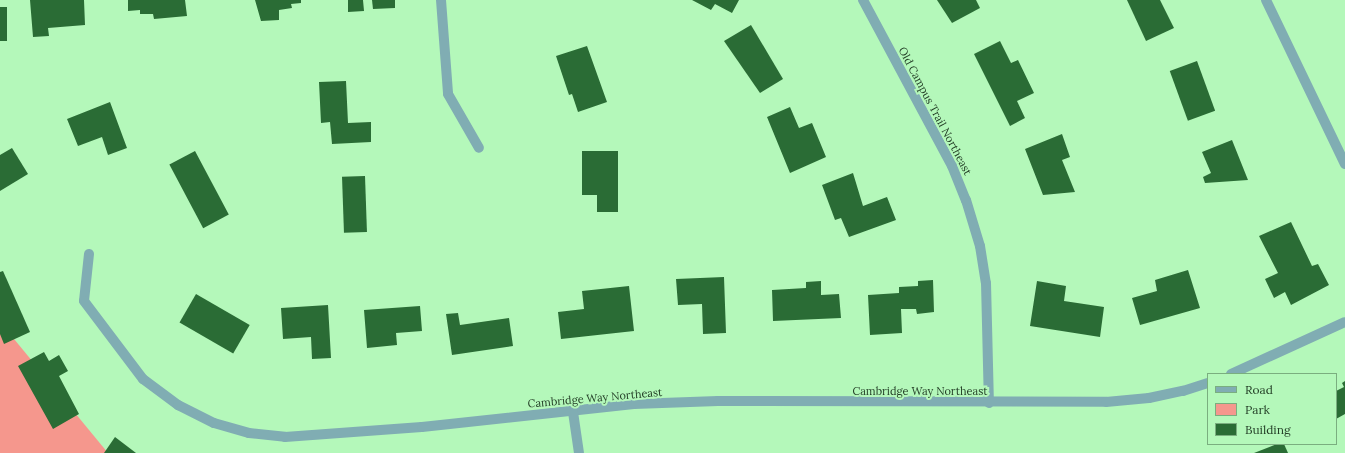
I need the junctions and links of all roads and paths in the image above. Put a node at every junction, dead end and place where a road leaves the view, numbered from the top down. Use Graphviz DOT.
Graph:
graph roads {
  1 [pos="441,0"];
  2 [pos="863,0"];
  3 [pos="1266,0"];
  4 [pos="479,148"];
  5 [pos="1345,164"];
  6 [pos="89,254"];
  7 [pos="1345,322"];
  8 [pos="1233,373"];
  9 [pos="1207,383"];
  10 [pos="989,403"];
  11 [pos="574,412"];
  12 [pos="579,453"];
  1 -- 4 [label="street"];
  2 -- 10 [label="street, Old Campus Trail Northeast"];
  3 -- 5 [label="street"];
  6 -- 11 [label="street, Cambridge Way Northeast"];
  7 -- 8 [label="street"];
  9 -- 10 [label="street, Cambridge Way Northeast"];
  10 -- 11 [label="street, Cambridge Way Northeast"];
  11 -- 12 [label="street"];
}
